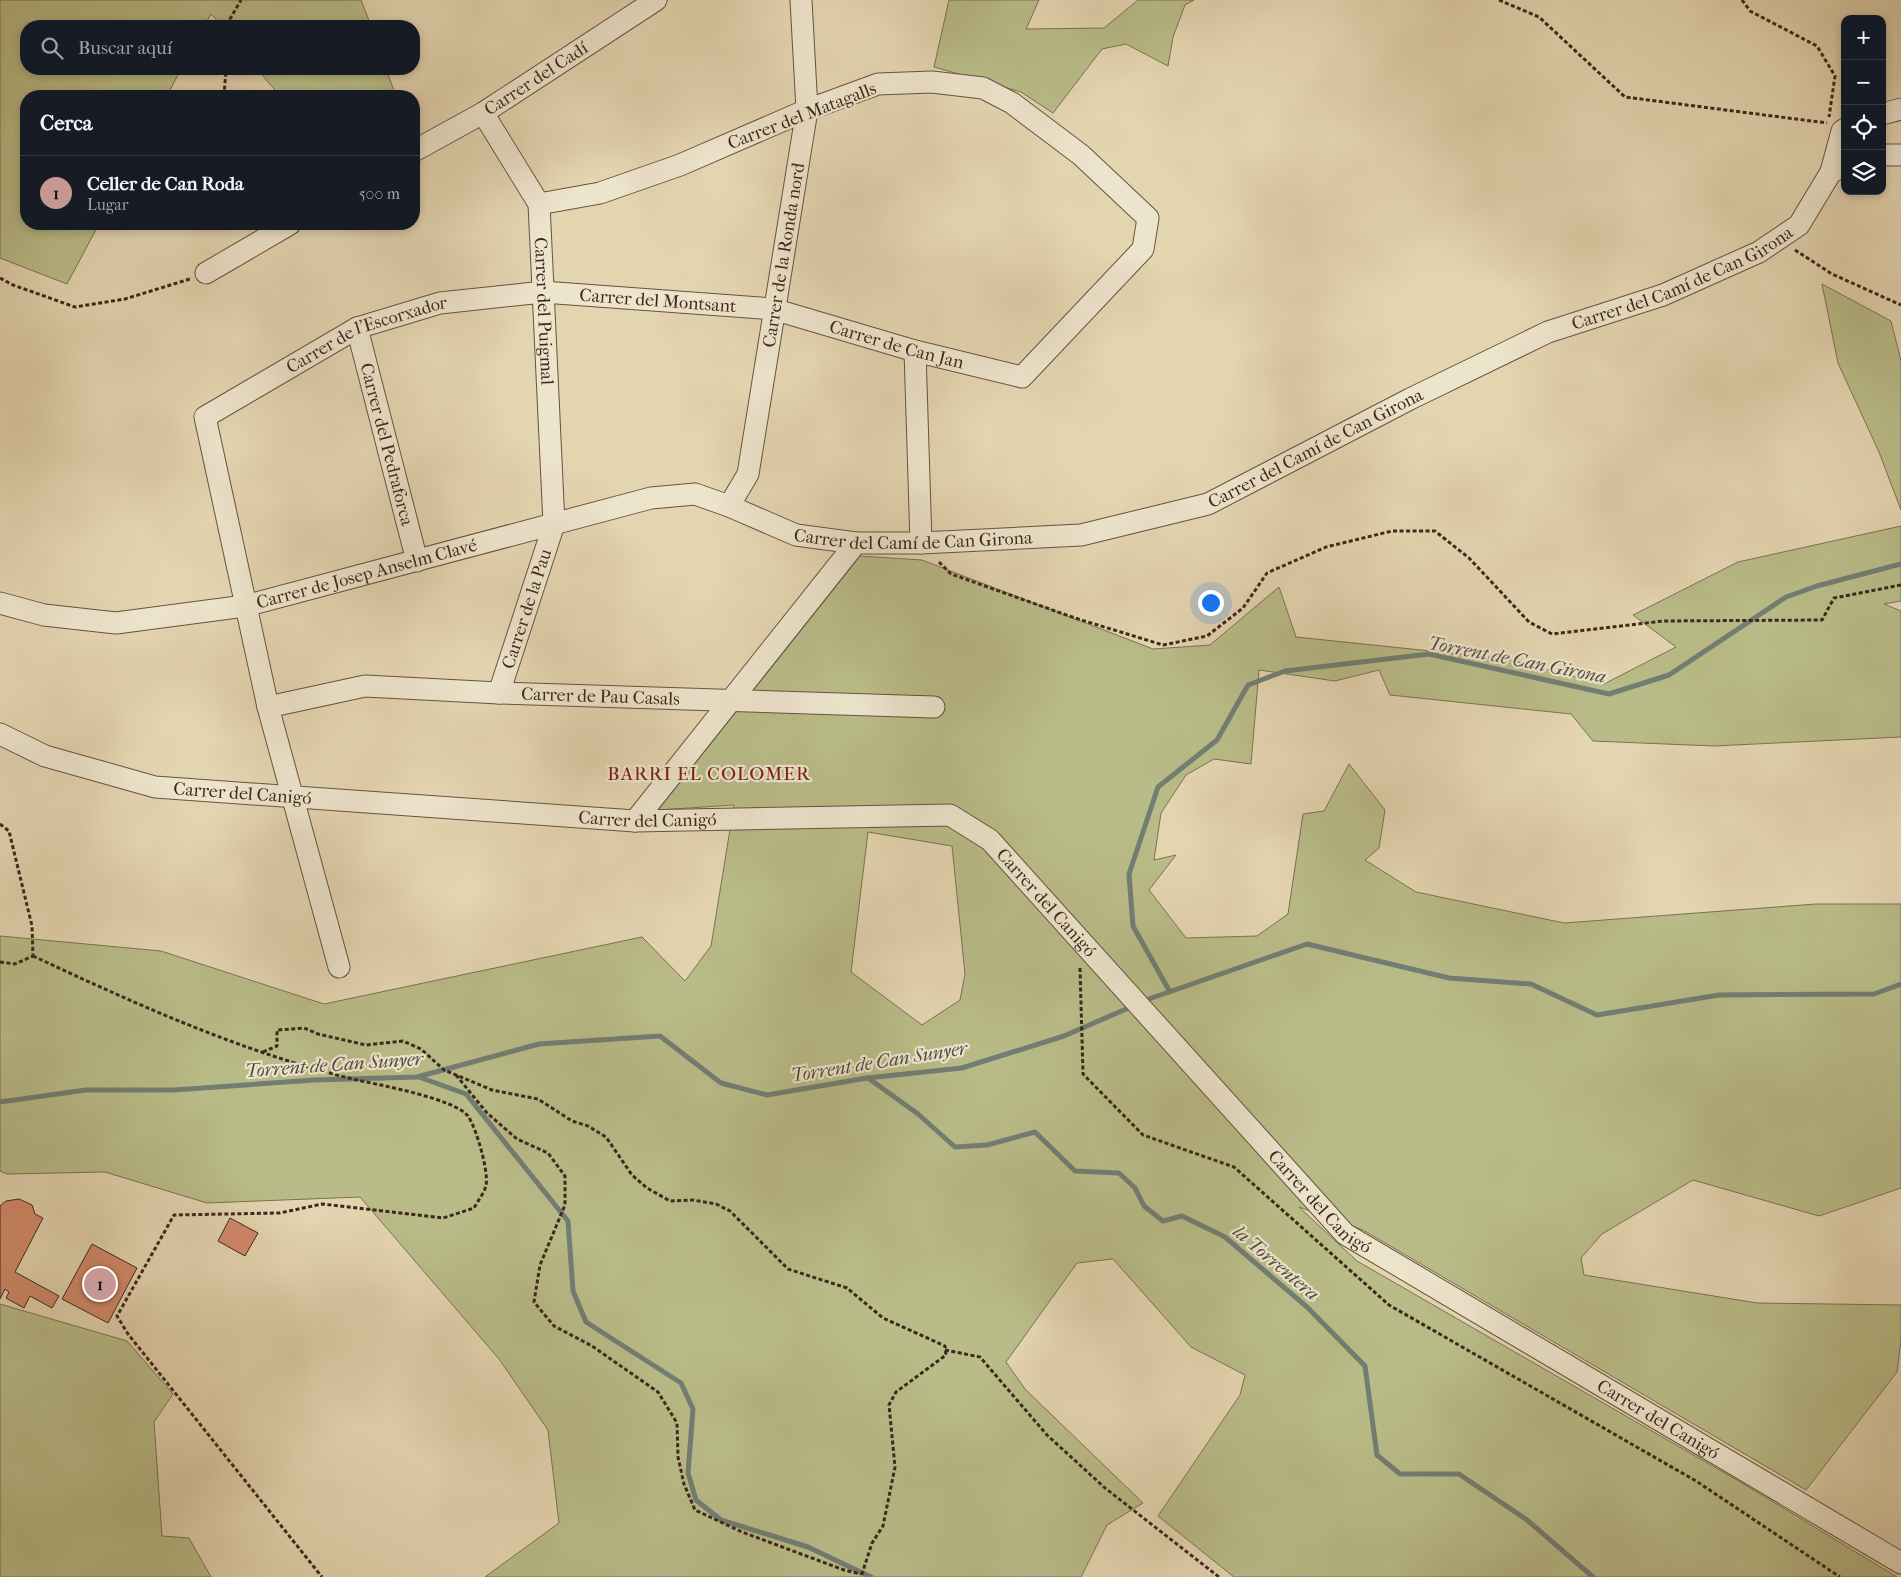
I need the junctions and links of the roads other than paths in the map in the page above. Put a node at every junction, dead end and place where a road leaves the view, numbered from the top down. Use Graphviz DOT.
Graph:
graph roads {
  1 [pos="656,0"];
  2 [pos="801,0"];
  3 [pos="1901,109"];
  4 [pos="807,110"];
  5 [pos="483,112"];
  6 [pos="1886,113"];
  7 [pos="1838,128"];
  8 [pos="420,148"];
  9 [pos="1901,155"];
  10 [pos="1886,156"];
  11 [pos="1838,169"];
  12 [pos="540,204"];
  13 [pos="280,230"];
  14 [pos="206,273"];
  15 [pos="542,292"];
  16 [pos="773,310"];
  17 [pos="356,328"];
  18 [pos="915,351"];
  19 [pos="1022,377"];
  20 [pos="729,506"];
  21 [pos="554,524"];
  22 [pos="856,543"];
  23 [pos="921,543"];
  24 [pos="417,561"];
  25 [pos="0,603"];
  26 [pos="245,606"];
  27 [pos="499,693"];
  28 [pos="731,701"];
  29 [pos="268,706"];
  30 [pos="934,707"];
  31 [pos="0,734"];
  32 [pos="292,796"];
  33 [pos="635,821"];
  34 [pos="339,966"];
  35 [pos="1901,1563"];
  1 -- 5 [label="street, Carrer del Cadí"];
  2 -- 4 [label="street, Carrer de la Ronda nord"];
  3 -- 6 [label="street"];
  4 -- 12 [label="street, Carrer del Matagalls"];
  4 -- 16 [label="street, Carrer de la Ronda nord"];
  4 -- 19 [label="street, Carrer del Matagalls"];
  5 -- 8 [label="street, Carrer del Cadí"];
  5 -- 12 [label="street"];
  7 -- 11 [label="street, Carrer del Camí de Can Girona"];
  9 -- 10 [label="street"];
  11 -- 23 [label="street, Carrer del Camí de Can Girona"];
  12 -- 15 [label="street, Carrer del Puigmal"];
  13 -- 14 [label="street"];
  15 -- 16 [label="street, Carrer del Montsant"];
  15 -- 17 [label="street, Carrer de l'Escorxador"];
  15 -- 21 [label="street, Carrer del Puigmal"];
  16 -- 18 [label="street, Carrer de Can Jan"];
  16 -- 20 [label="street, Carrer de la Ronda nord"];
  17 -- 24 [label="street, Carrer del Pedraforca"];
  17 -- 26 [label="street, Carrer de l'Escorxador"];
  18 -- 19 [label="street, Carrer de Can Jan"];
  18 -- 23 [label="street"];
  20 -- 21 [label="street, Carrer de Josep Anselm Clavé"];
  20 -- 22 [label="street, Carrer del Camí de Can Girona"];
  21 -- 24 [label="street, Carrer de Josep Anselm Clavé"];
  21 -- 27 [label="street, Carrer de la Pau"];
  22 -- 23 [label="street, Carrer del Camí de Can Girona"];
  22 -- 28 [label="street"];
  24 -- 26 [label="street, Carrer de Josep Anselm Clavé"];
  25 -- 26 [label="street, Carrer de Josep Anselm Clavé"];
  26 -- 29 [label="street"];
  27 -- 28 [label="street, Carrer de Pau Casals"];
  27 -- 29 [label="street, Carrer de Pau Casals"];
  28 -- 30 [label="street, Carrer de Pau Casals"];
  28 -- 33 [label="street"];
  29 -- 32 [label="street"];
  31 -- 32 [label="street, Carrer del Canigó"];
  32 -- 33 [label="street, Carrer del Canigó"];
  32 -- 34 [label="street"];
  33 -- 35 [label="street, Carrer del Canigó"];
}
